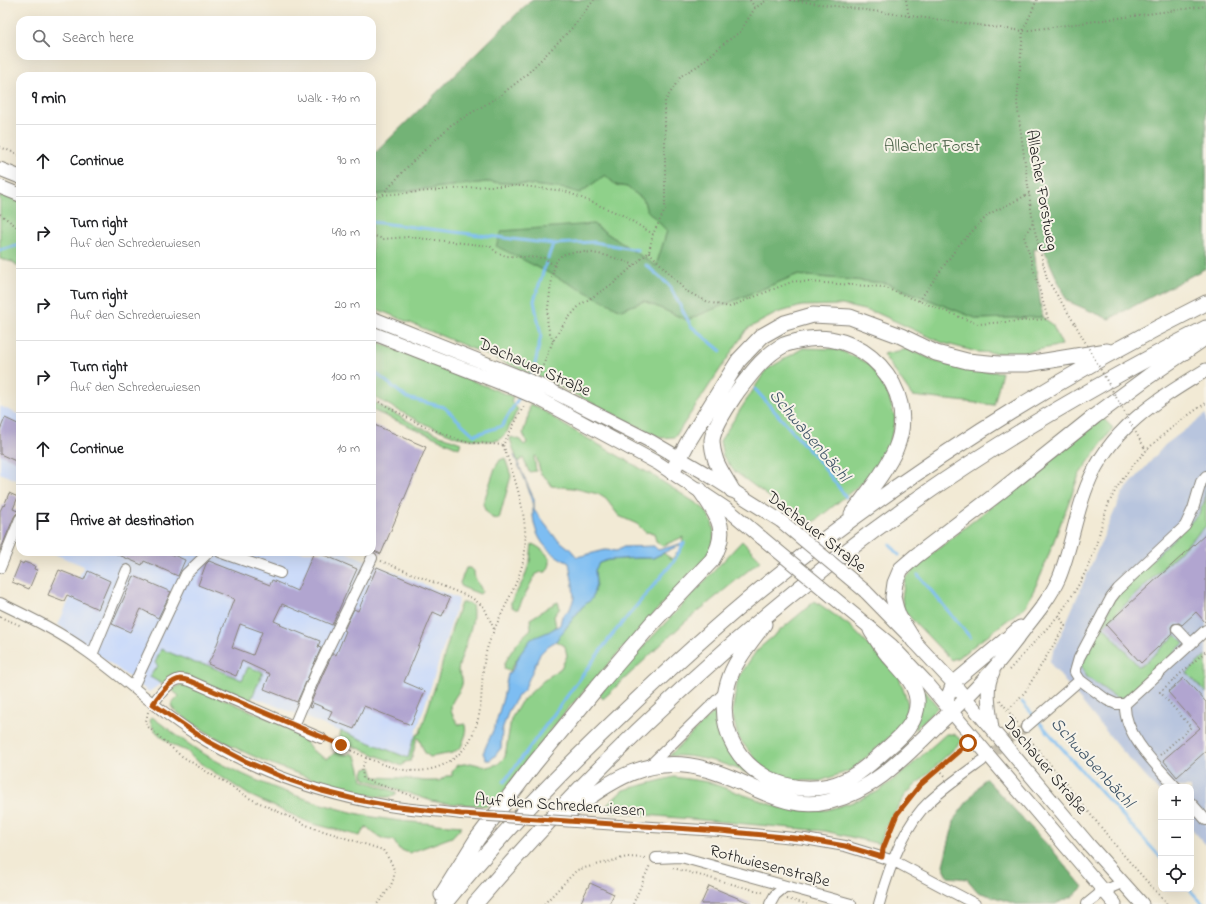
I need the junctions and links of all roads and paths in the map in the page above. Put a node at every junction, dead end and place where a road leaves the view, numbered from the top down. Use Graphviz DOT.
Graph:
graph roads {
  1 [pos="594,0"];
  2 [pos="750,0"];
  3 [pos="767,0"];
  4 [pos="790,0"];
  5 [pos="906,0"];
  6 [pos="1037,0"];
  7 [pos="1206,6"];
  8 [pos="755,8"];
  9 [pos="908,17"];
  10 [pos="1023,32"];
  11 [pos="0,147"];
  12 [pos="16,153"];
  13 [pos="0,169"];
  14 [pos="16,175"];
  15 [pos="0,187"];
  16 [pos="16,193"];
  17 [pos="1029,194"];
  18 [pos="382,195"];
  19 [pos="376,197"];
  20 [pos="0,214"];
  21 [pos="1033,223"];
  22 [pos="16,226"];
  23 [pos="654,234"];
  24 [pos="376,237"];
  25 [pos="649,252"];
  26 [pos="634,265"];
  27 [pos="555,266"];
  28 [pos="919,301"];
  29 [pos="1206,303"];
  30 [pos="376,320"];
  31 [pos="1206,328"];
  32 [pos="376,334"];
  33 [pos="1206,338"];
  34 [pos="553,341"];
  35 [pos="1118,349"];
  36 [pos="1206,370"];
  37 [pos="518,383"];
  38 [pos="537,391"];
  39 [pos="376,400"];
  40 [pos="1206,403"];
  41 [pos="503,445"];
  42 [pos="1147,450"];
  43 [pos="680,458"];
  44 [pos="672,472"];
  45 [pos="1206,476"];
  46 [pos="700,490"];
  47 [pos="732,490"];
  48 [pos="842,526"];
  49 [pos="16,529"];
  50 [pos="205,556"];
  51 [pos="231,556"];
  52 [pos="367,556"];
  53 [pos="372,558"];
  54 [pos="0,568"];
  55 [pos="127,570"];
  56 [pos="280,573"];
  57 [pos="0,603"];
  58 [pos="777,607"];
  59 [pos="1038,612"];
  60 [pos="1059,615"];
  61 [pos="0,617"];
  62 [pos="27,628"];
  63 [pos="494,629"];
  64 [pos="1177,629"];
  65 [pos="871,630"];
  66 [pos="1206,630"];
  67 [pos="914,641"];
  68 [pos="1191,644"];
  69 [pos="1206,651"];
  70 [pos="92,655"];
  71 [pos="1000,671"];
  72 [pos="1080,680"];
  73 [pos="953,683"];
  74 [pos="133,687"];
  75 [pos="726,691"];
  76 [pos="998,696"];
  77 [pos="966,699"];
  78 [pos="153,704"];
  79 [pos="1125,704"];
  80 [pos="1009,709"];
  81 [pos="949,710"];
  82 [pos="146,718"];
  83 [pos="294,726"];
  84 [pos="992,729"];
  85 [pos="1024,730"];
  86 [pos="320,738"];
  87 [pos="968,743"];
  88 [pos="366,758"];
  89 [pos="1157,758"];
  90 [pos="982,761"];
  91 [pos="647,768"];
  92 [pos="1173,784"];
  93 [pos="426,801"];
  94 [pos="1194,806"];
  95 [pos="1206,820"];
  96 [pos="532,838"];
  97 [pos="882,857"];
  98 [pos="656,858"];
  99 [pos="894,861"];
  100 [pos="667,866"];
  101 [pos="1122,883"];
  102 [pos="786,886"];
  103 [pos="1103,891"];
  104 [pos="773,900"];
  105 [pos="376,904"];
  106 [pos="436,904"];
  107 [pos="444,904"];
  108 [pos="475,904"];
  109 [pos="544,904"];
  110 [pos="633,904"];
  111 [pos="807,904"];
  112 [pos="851,904"];
  113 [pos="879,904"];
  114 [pos="975,904"];
  115 [pos="1087,904"];
  116 [pos="1114,904"];
  117 [pos="1142,904"];
  118 [pos="1167,904"];
  1 -- 18 [label="path"];
  2 -- 8 [label="path"];
  3 -- 8 [label="path"];
  4 -- 9 [label="path"];
  5 -- 9 [label="path"];
  6 -- 10 [label="path, Allacher Forstweg"];
  7 -- 10 [label="path"];
  8 -- 23 [label="path"];
  9 -- 10 [label="path"];
  10 -- 17 [label="path, Allacher Forstweg"];
  11 -- 12 [label="path"];
  13 -- 14 [label="main road"];
  15 -- 16 [label="main road"];
  17 -- 21 [label="path, Allacher Forstweg"];
  17 -- 28 [label="path"];
  18 -- 19 [label="path"];
  18 -- 23 [label="path"];
  20 -- 22 [label="path"];
  21 -- 28 [label="path"];
  21 -- 42 [label="path, Allacher Forstweg, bridge"];
  23 -- 25 [label="path"];
  24 -- 27 [label="path"];
  25 -- 26 [label="path"];
  25 -- 28 [label="path"];
  26 -- 27 [label="path"];
  26 -- 34 [label="path"];
  27 -- 34 [label="path"];
  29 -- 35 [label="highway"];
  30 -- 37 [label="main road, Dachauer Straße"];
  31 -- 58 [label="highway"];
  32 -- 37 [label="main road, Dachauer Straße"];
  33 -- 67 [label="highway"];
  34 -- 38 [label="path"];
  35 -- 43 [label="highway"];
  35 -- 48 [label="highway"];
  36 -- 59 [label="main road"];
  37 -- 38 [label="main road, Dachauer Straße, bridge"];
  38 -- 41 [label="path"];
  38 -- 43 [label="main road, Dachauer Straße"];
  38 -- 44 [label="main road, Dachauer Straße"];
  39 -- 41 [label="path"];
  40 -- 42 [label="path"];
  41 -- 63 [label="path"];
  42 -- 60 [label="path"];
  43 -- 44 [label="highway"];
  43 -- 47 [label="main road, Dachauer Straße"];
  44 -- 46 [label="main road, Dachauer Straße"];
  45 -- 72 [label="street"];
  46 -- 65 [label="main road, Dachauer Straße, bridge"];
  46 -- 106 [label="highway"];
  47 -- 48 [label="highway"];
  47 -- 67 [label="main road, Dachauer Straße, bridge"];
  48 -- 107 [label="highway"];
  49 -- 54 [label="street"];
  50 -- 74 [label="street"];
  51 -- 56 [label="street"];
  52 -- 53 [label="path"];
  53 -- 63 [label="path"];
  53 -- 83 [label="street"];
  55 -- 70 [label="street"];
  57 -- 70 [label="street, Auf den Schrederwiesen"];
  58 -- 75 [label="highway"];
  58 -- 96 [label="highway"];
  59 -- 71 [label="main road"];
  59 -- 73 [label="main road"];
  60 -- 71 [label="path"];
  60 -- 80 [label="path"];
  61 -- 62 [label="path"];
  63 -- 88 [label="path"];
  64 -- 68 [label="street"];
  65 -- 75 [label="highway"];
  65 -- 81 [label="main road, Dachauer Straße"];
  66 -- 68 [label="street"];
  67 -- 73 [label="main road, Dachauer Straße"];
  68 -- 79 [label="street"];
  69 -- 89 [label="path"];
  70 -- 74 [label="street, Auf den Schrederwiesen"];
  71 -- 77 [label="main road"];
  71 -- 84 [label="main road"];
  72 -- 79 [label="street"];
  72 -- 85 [label="street"];
  73 -- 77 [label="main road, Dachauer Straße"];
  73 -- 81 [label="main road"];
  74 -- 78 [label="street, Auf den Schrederwiesen"];
  75 -- 91 [label="street"];
  76 -- 85 [label="path, Dachauer Straße"];
  77 -- 81 [label="main road"];
  77 -- 84 [label="main road, Dachauer Straße"];
  78 -- 83 [label="street"];
  78 -- 97 [label="street, Auf den Schrederwiesen, bridge"];
  79 -- 92 [label="street"];
  81 -- 91 [label="highway"];
  81 -- 103 [label="main road, Dachauer Straße"];
  82 -- 105 [label="path"];
  83 -- 86 [label="street"];
  84 -- 101 [label="main road, Dachauer Straße"];
  85 -- 118 [label="path, Dachauer Straße"];
  86 -- 88 [label="path"];
  87 -- 97 [label="path"];
  88 -- 93 [label="path"];
  90 -- 99 [label="street"];
  91 -- 96 [label="highway"];
  94 -- 95 [label="street"];
  96 -- 108 [label="highway"];
  97 -- 99 [label="street, Auf den Schrederwiesen"];
  98 -- 102 [label="street, Rothwiesenstraße"];
  98 -- 109 [label="path"];
  98 -- 110 [label="path"];
  99 -- 113 [label="street"];
  99 -- 114 [label="street, Auf den Schrederwiesen"];
  100 -- 104 [label="path"];
  101 -- 103 [label="street"];
  101 -- 116 [label="street"];
  101 -- 117 [label="main road, Dachauer Straße"];
  102 -- 104 [label="street"];
  102 -- 112 [label="street, Rothwiesenstraße"];
  103 -- 115 [label="street"];
  103 -- 116 [label="main road, Dachauer Straße"];
  104 -- 111 [label="path"];
}
